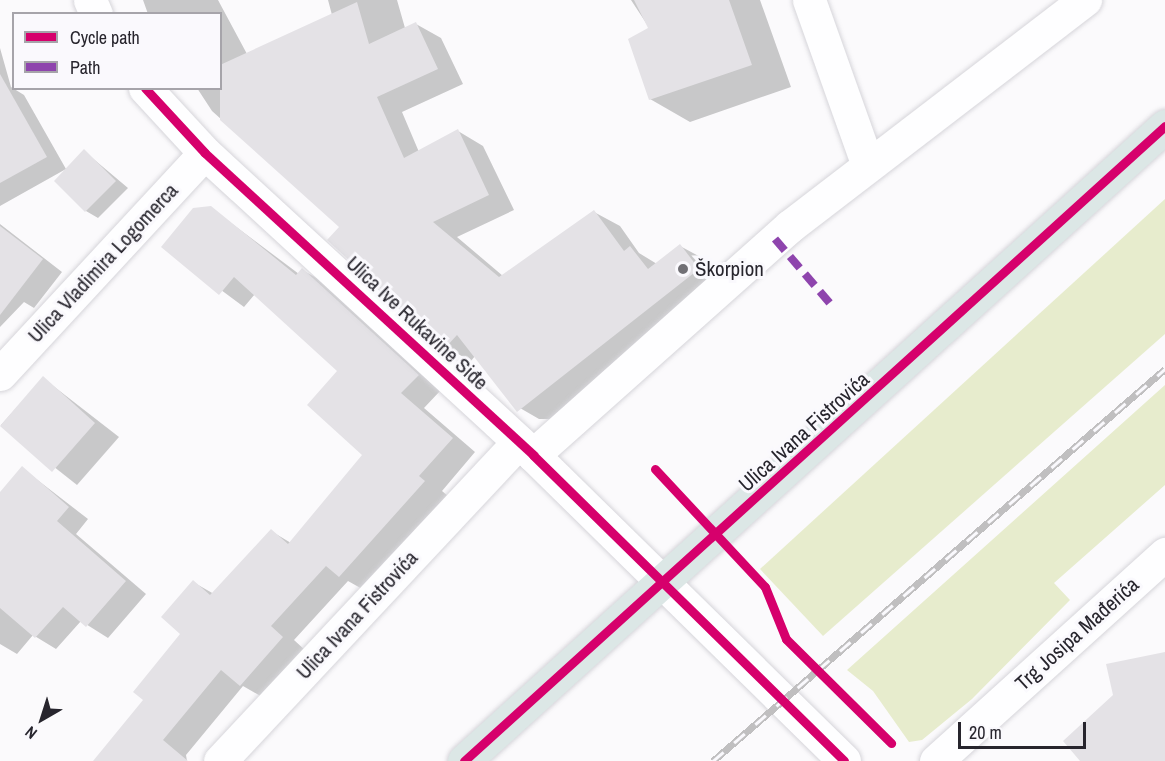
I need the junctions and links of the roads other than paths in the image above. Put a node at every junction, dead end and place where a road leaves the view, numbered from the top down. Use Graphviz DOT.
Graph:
graph roads {
  1 [pos="809,0"];
  2 [pos="1085,0"];
  3 [pos="147,90"];
  4 [pos="1165,126"];
  5 [pos="205,153"];
  6 [pos="867,163"];
  7 [pos="0,374"];
  8 [pos="526,449"];
  9 [pos="1165,554"];
  10 [pos="665,583"];
  11 [pos="220,761"];
  12 [pos="464,761"];
  13 [pos="844,761"];
  14 [pos="936,761"];
  1 -- 6 [label="street"];
  2 -- 6 [label="street, Ulica Ivana Fistrovića"];
  3 -- 5 [label="street, Ulica Ive Rukavine Siđe"];
  4 -- 10 [label="main road, Ulica Ivana Fistrovića"];
  5 -- 7 [label="street, Ulica Vladimira Logomerca"];
  5 -- 8 [label="street, Ulica Ive Rukavine Siđe"];
  6 -- 8 [label="street, Ulica Ivana Fistrovića"];
  8 -- 10 [label="street, Ulica Ive Rukavine Siđe"];
  8 -- 11 [label="street, Ulica Ivana Fistrovića"];
  9 -- 14 [label="street, Trg Josipa Mađerića"];
  10 -- 12 [label="main road, Ulica Ivana Fistrovića"];
  10 -- 13 [label="street, Ulica Ive Rukavine Siđe"];
}
